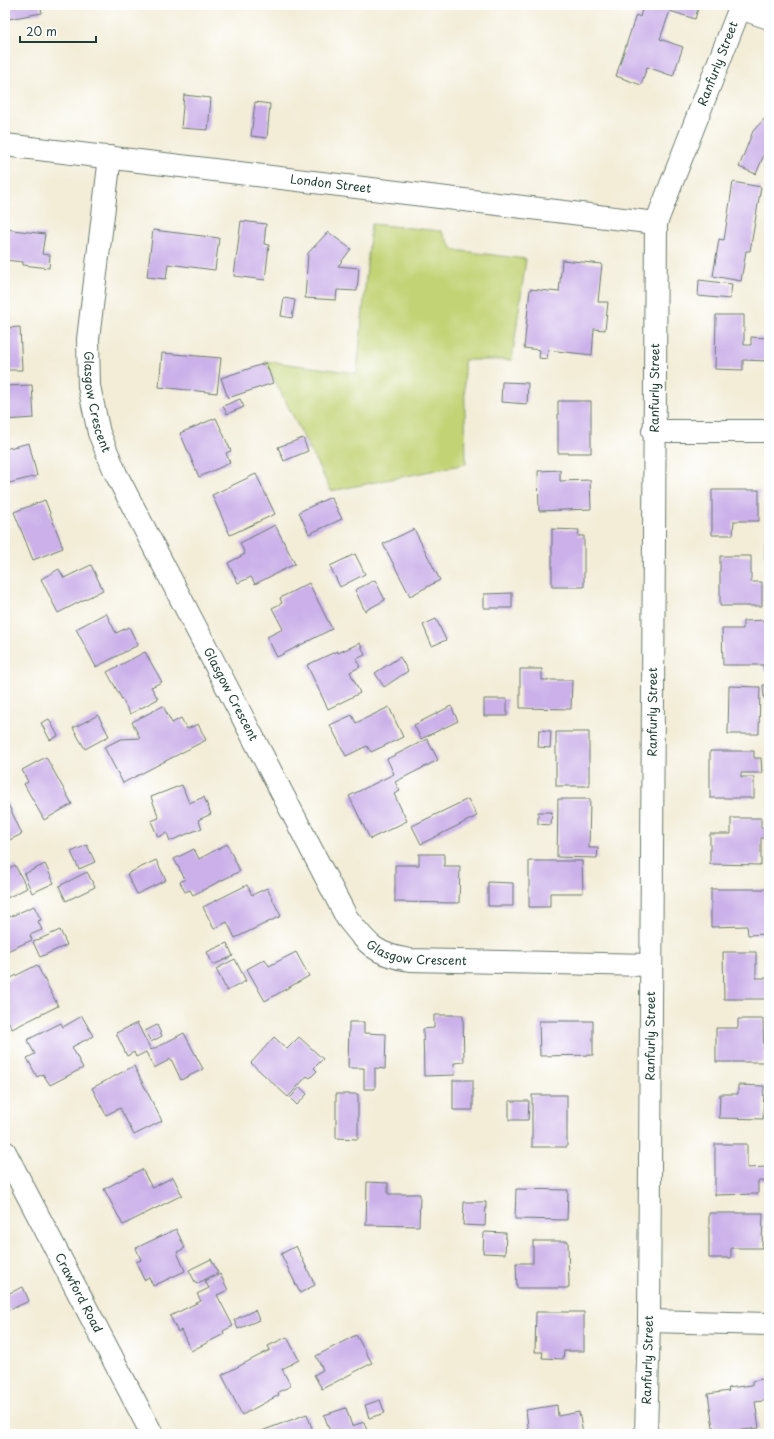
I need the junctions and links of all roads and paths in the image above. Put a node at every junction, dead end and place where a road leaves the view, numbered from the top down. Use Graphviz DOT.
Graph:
graph roads {
  1 [pos="740,6"];
  2 [pos="769,18"];
  3 [pos="5,145"];
  4 [pos="110,157"];
  5 [pos="656,223"];
  6 [pos="653,431"];
  7 [pos="769,431"];
  8 [pos="650,965"];
  9 [pos="5,1152"];
  10 [pos="649,1321"];
  11 [pos="769,1324"];
  12 [pos="152,1434"];
  13 [pos="646,1434"];
  1 -- 2 [label="street"];
  1 -- 5 [label="street, Ranfurly Street"];
  3 -- 4 [label="street, London Street"];
  4 -- 5 [label="street, London Street"];
  4 -- 8 [label="street, Glasgow Crescent"];
  5 -- 6 [label="street, Ranfurly Street"];
  6 -- 7 [label="street"];
  6 -- 8 [label="street, Ranfurly Street"];
  8 -- 10 [label="street, Ranfurly Street"];
  9 -- 12 [label="street, Crawford Road"];
  10 -- 11 [label="street"];
  10 -- 13 [label="street, Ranfurly Street"];
}
